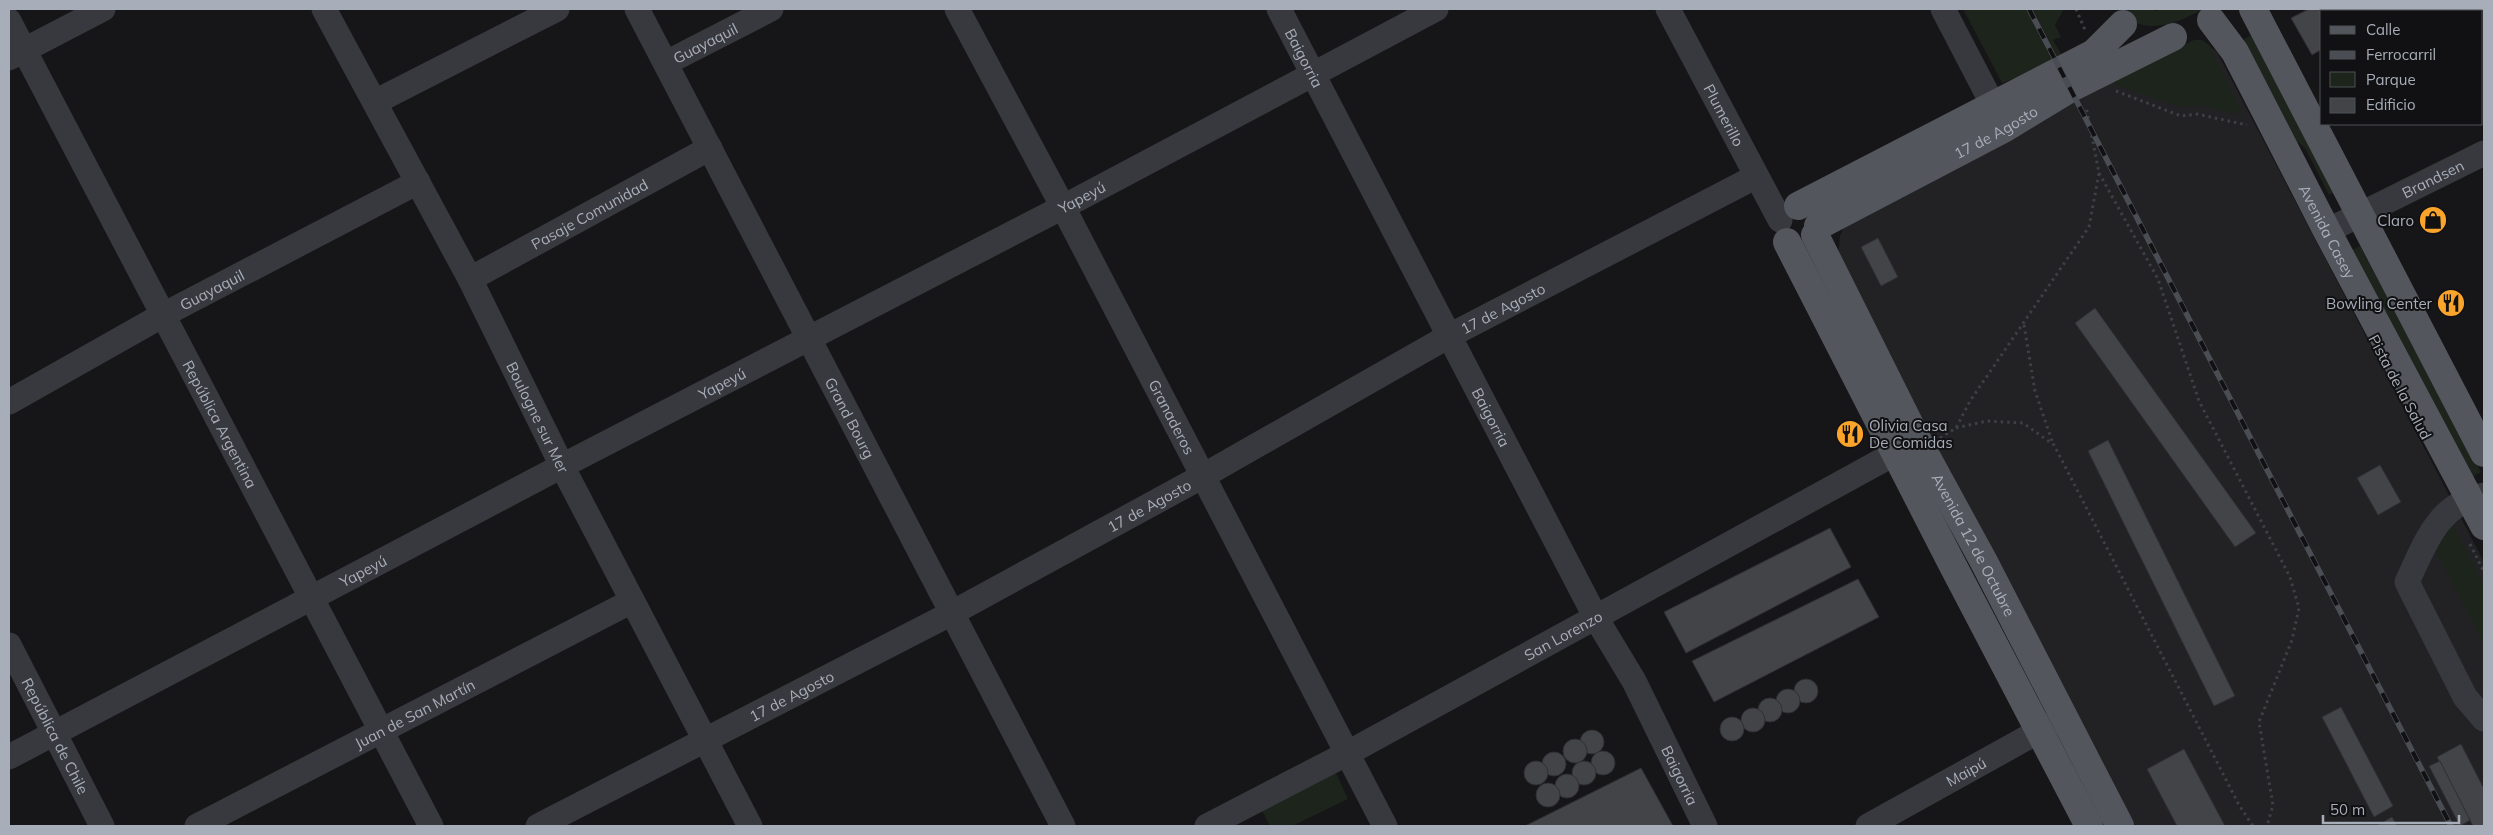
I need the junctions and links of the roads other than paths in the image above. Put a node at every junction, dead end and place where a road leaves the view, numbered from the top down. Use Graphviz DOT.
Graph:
graph roads {
  1 [pos="103,9"];
  2 [pos="324,9"];
  3 [pos="556,9"];
  4 [pos="637,9"];
  5 [pos="772,9"];
  6 [pos="957,9"];
  7 [pos="1279,9"];
  8 [pos="1436,9"];
  9 [pos="1668,9"];
  10 [pos="1943,9"];
  11 [pos="2253,9"];
  12 [pos="2217,14"];
  13 [pos="2120,15"];
  14 [pos="9,21"];
  15 [pos="2173,37"];
  16 [pos="16,54"];
  17 [pos="666,63"];
  18 [pos="2093,69"];
  19 [pos="1312,74"];
  20 [pos="375,102"];
  21 [pos="1999,117"];
  22 [pos="710,148"];
  23 [pos="2484,153"];
  24 [pos="1755,177"];
  25 [pos="418,182"];
  26 [pos="1064,207"];
  27 [pos="2359,214"];
  28 [pos="1788,223"];
  29 [pos="1817,231"];
  30 [pos="2327,231"];
  31 [pos="470,279"];
  32 [pos="163,315"];
  33 [pos="1449,336"];
  34 [pos="809,338"];
  35 [pos="9,402"];
  36 [pos="1912,447"];
  37 [pos="2484,453"];
  38 [pos="562,466"];
  39 [pos="1203,476"];
  40 [pos="2477,496"];
  41 [pos="2476,533"];
  42 [pos="312,599"];
  43 [pos="632,601"];
  44 [pos="952,613"];
  45 [pos="1596,618"];
  46 [pos="9,645"];
  47 [pos="2064,717"];
  48 [pos="2484,720"];
  49 [pos="2039,731"];
  50 [pos="381,732"];
  51 [pos="54,733"];
  52 [pos="704,741"];
  53 [pos="1348,753"];
  54 [pos="9,757"];
  55 [pos="102,826"];
  56 [pos="198,826"];
  57 [pos="431,826"];
  58 [pos="538,826"];
  59 [pos="750,826"];
  60 [pos="1063,826"];
  61 [pos="1207,826"];
  62 [pos="1384,826"];
  63 [pos="1704,826"];
  64 [pos="1868,826"];
  65 [pos="2089,826"];
  66 [pos="2120,826"];
  1 -- 16 [label="street"];
  2 -- 20 [label="street, Boulogne sur Mer"];
  3 -- 20 [label="street"];
  4 -- 17 [label="street, Grand Bourg"];
  5 -- 17 [label="street, Guayaquil"];
  6 -- 26 [label="street, Granaderos"];
  7 -- 19 [label="street, Baigorria"];
  8 -- 19 [label="street, Yapeyú"];
  9 -- 24 [label="street, Plumerillo"];
  10 -- 21 [label="street"];
  11 -- 27 [label="main road"];
  12 -- 15 [label="main road"];
  12 -- 30 [label="main road, Avenida Casey"];
  13 -- 15 [label="main road"];
  13 -- 18 [label="main road, 17 de Agosto"];
  14 -- 16 [label="street, República Argentina"];
  15 -- 18 [label="main road, 17 de Agosto"];
  16 -- 32 [label="street, República Argentina"];
  17 -- 22 [label="street, Grand Bourg"];
  18 -- 21 [label="main road, 17 de Agosto"];
  19 -- 26 [label="street, Yapeyú"];
  19 -- 33 [label="street, Baigorria"];
  20 -- 25 [label="street, Boulogne sur Mer"];
  21 -- 28 [label="main road, 17 de Agosto"];
  21 -- 29 [label="main road, 17 de Agosto"];
  22 -- 31 [label="street, Pasaje Comunidad"];
  22 -- 34 [label="street, Grand Bourg"];
  23 -- 27 [label="street, Brandsen"];
  24 -- 28 [label="street, Plumerillo"];
  24 -- 33 [label="street, 17 de Agosto"];
  25 -- 31 [label="street, Boulogne sur Mer"];
  25 -- 32 [label="street, Guayaquil"];
  26 -- 34 [label="street, Yapeyú"];
  26 -- 39 [label="street, Granaderos"];
  27 -- 30 [label="street, Brandsen"];
  27 -- 37 [label="main road"];
  28 -- 29 [label="main road, Avenida 12 de Octubre"];
  28 -- 36 [label="main road, Avenida 12 de Octubre"];
  29 -- 36 [label="main road, Avenida 12 de Octubre"];
  30 -- 40 [label="main road, Avenida Casey"];
  31 -- 38 [label="street, Boulogne sur Mer"];
  32 -- 35 [label="street, Guayaquil"];
  32 -- 42 [label="street, República Argentina"];
  33 -- 39 [label="street, 17 de Agosto"];
  33 -- 45 [label="street, Baigorria"];
  34 -- 38 [label="street, Yapeyú"];
  34 -- 44 [label="street, Grand Bourg"];
  36 -- 45 [label="street, San Lorenzo"];
  36 -- 47 [label="main road, Avenida 12 de Octubre"];
  36 -- 49 [label="main road, Avenida 12 de Octubre"];
  38 -- 42 [label="street, Yapeyú"];
  38 -- 43 [label="street, Boulogne sur Mer"];
  39 -- 44 [label="street, 17 de Agosto"];
  39 -- 53 [label="street, Granaderos"];
  40 -- 41 [label="main road, Avenida Casey"];
  40 -- 48 [label="street"];
  42 -- 50 [label="street, República Argentina"];
  42 -- 51 [label="street, Yapeyú"];
  43 -- 50 [label="street, Juan de San Martín"];
  43 -- 52 [label="street, Boulogne sur Mer"];
  44 -- 52 [label="street, 17 de Agosto"];
  44 -- 60 [label="street, Grand Bourg"];
  45 -- 53 [label="street, San Lorenzo"];
  45 -- 63 [label="street, Baigorria"];
  46 -- 51 [label="street, República de Chile"];
  47 -- 49 [label="street, Maipú"];
  47 -- 66 [label="main road, Avenida 12 de Octubre"];
  49 -- 64 [label="street, Maipú"];
  49 -- 65 [label="main road, Avenida 12 de Octubre"];
  50 -- 56 [label="street, Juan de San Martín"];
  50 -- 57 [label="street, República Argentina"];
  51 -- 54 [label="street, Yapeyú"];
  51 -- 55 [label="street, República de Chile"];
  52 -- 58 [label="street, 17 de Agosto"];
  52 -- 59 [label="street, Boulogne sur Mer"];
  53 -- 61 [label="street, San Lorenzo"];
  53 -- 62 [label="street, Granaderos"];
}
